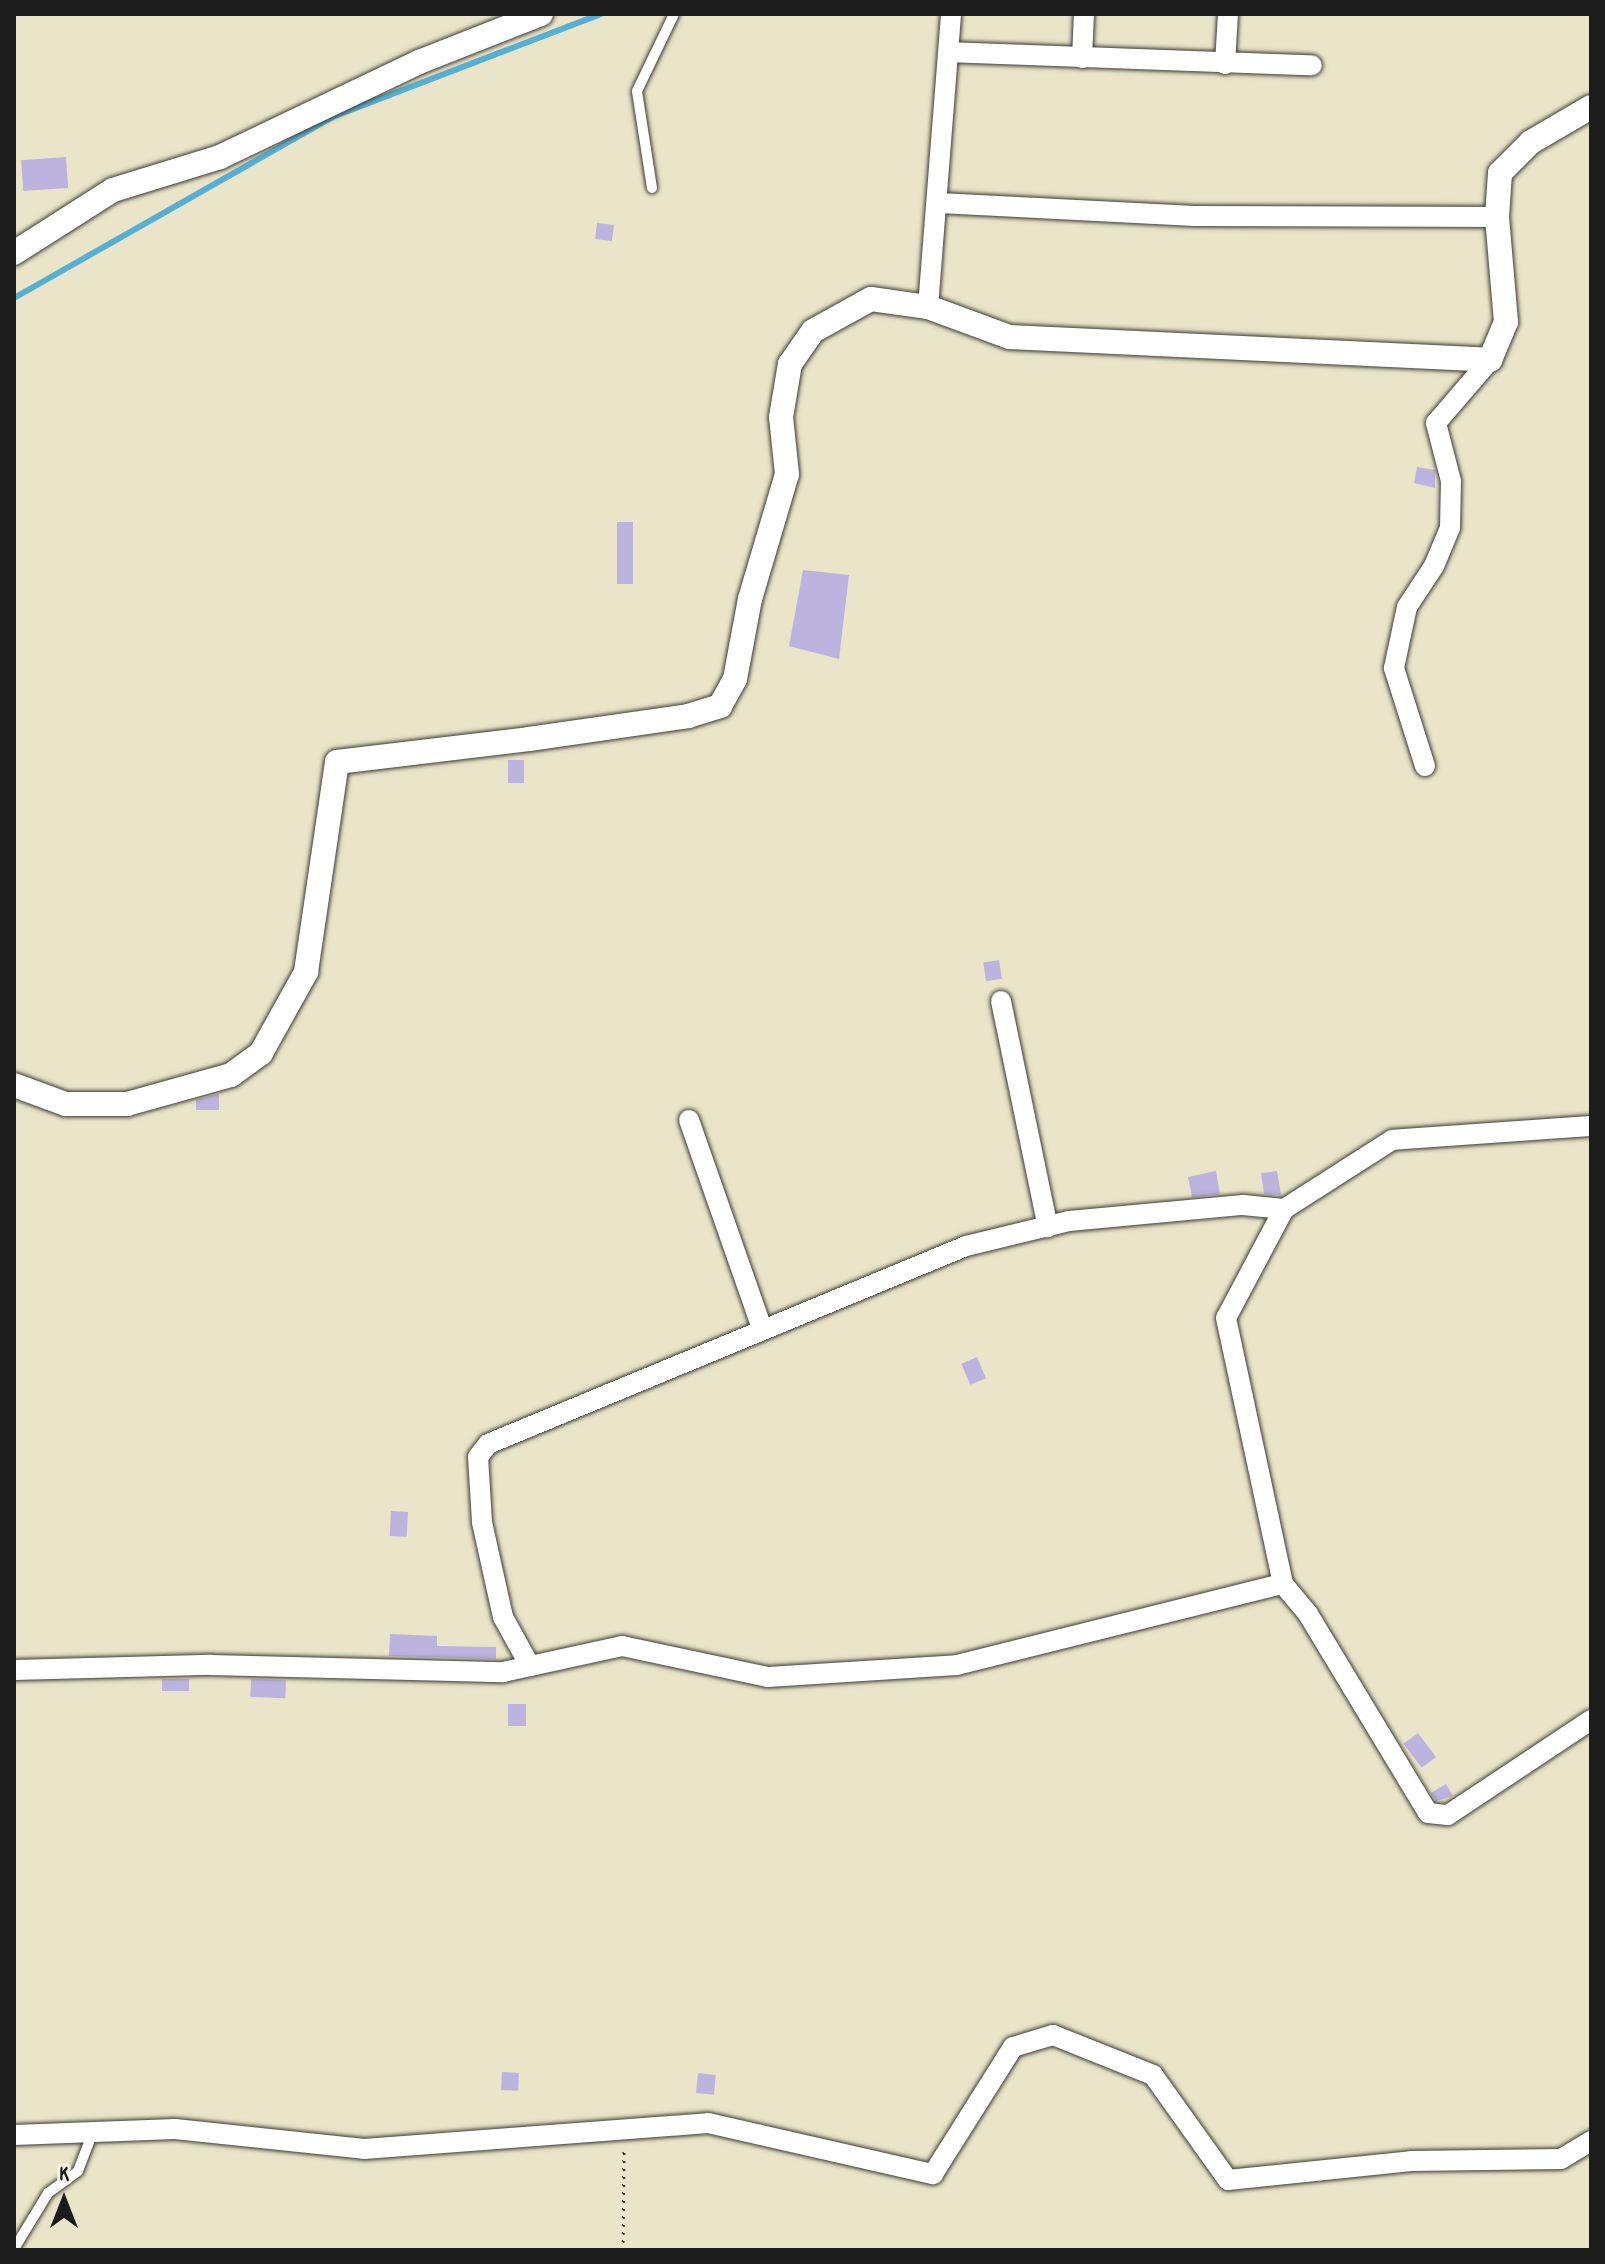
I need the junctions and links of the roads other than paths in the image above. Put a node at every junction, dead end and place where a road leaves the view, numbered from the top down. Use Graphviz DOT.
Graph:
graph roads {
  1 [pos="541,14"];
  2 [pos="674,14"];
  3 [pos="951,14"];
  4 [pos="1084,14"];
  5 [pos="1228,14"];
  6 [pos="949,52"];
  7 [pos="1082,58"];
  8 [pos="1225,64"];
  9 [pos="1312,65"];
  10 [pos="1591,107"];
  11 [pos="652,188"];
  12 [pos="939,203"];
  13 [pos="1497,217"];
  14 [pos="14,253"];
  15 [pos="928,307"];
  16 [pos="1490,360"];
  17 [pos="1425,766"];
  18 [pos="1001,1001"];
  19 [pos="14,1085"];
  20 [pos="689,1120"];
  21 [pos="1591,1126"];
  22 [pos="1284,1209"];
  23 [pos="1048,1227"];
  24 [pos="762,1329"];
  25 [pos="1283,1584"];
  26 [pos="530,1666"];
  27 [pos="14,1670"];
  28 [pos="1591,1720"];
  29 [pos="93,2132"];
  30 [pos="14,2135"];
  31 [pos="1591,2141"];
  32 [pos="14,2249"];
  1 -- 14 [label="street"];
  2 -- 11 [label="lane"];
  3 -- 6 [label="street"];
  4 -- 7 [label="street"];
  5 -- 8 [label="street"];
  6 -- 7 [label="street"];
  6 -- 12 [label="street"];
  7 -- 8 [label="street"];
  8 -- 9 [label="street"];
  10 -- 13 [label="street"];
  12 -- 13 [label="street"];
  12 -- 15 [label="street"];
  13 -- 16 [label="street"];
  15 -- 16 [label="street"];
  15 -- 19 [label="street"];
  16 -- 17 [label="street"];
  18 -- 23 [label="street"];
  20 -- 24 [label="street"];
  21 -- 22 [label="street"];
  22 -- 23 [label="street"];
  22 -- 25 [label="street"];
  23 -- 24 [label="street"];
  24 -- 26 [label="street"];
  25 -- 26 [label="street"];
  25 -- 28 [label="street"];
  26 -- 27 [label="street"];
  29 -- 30 [label="street"];
  29 -- 31 [label="street"];
  29 -- 32 [label="lane"];
}
